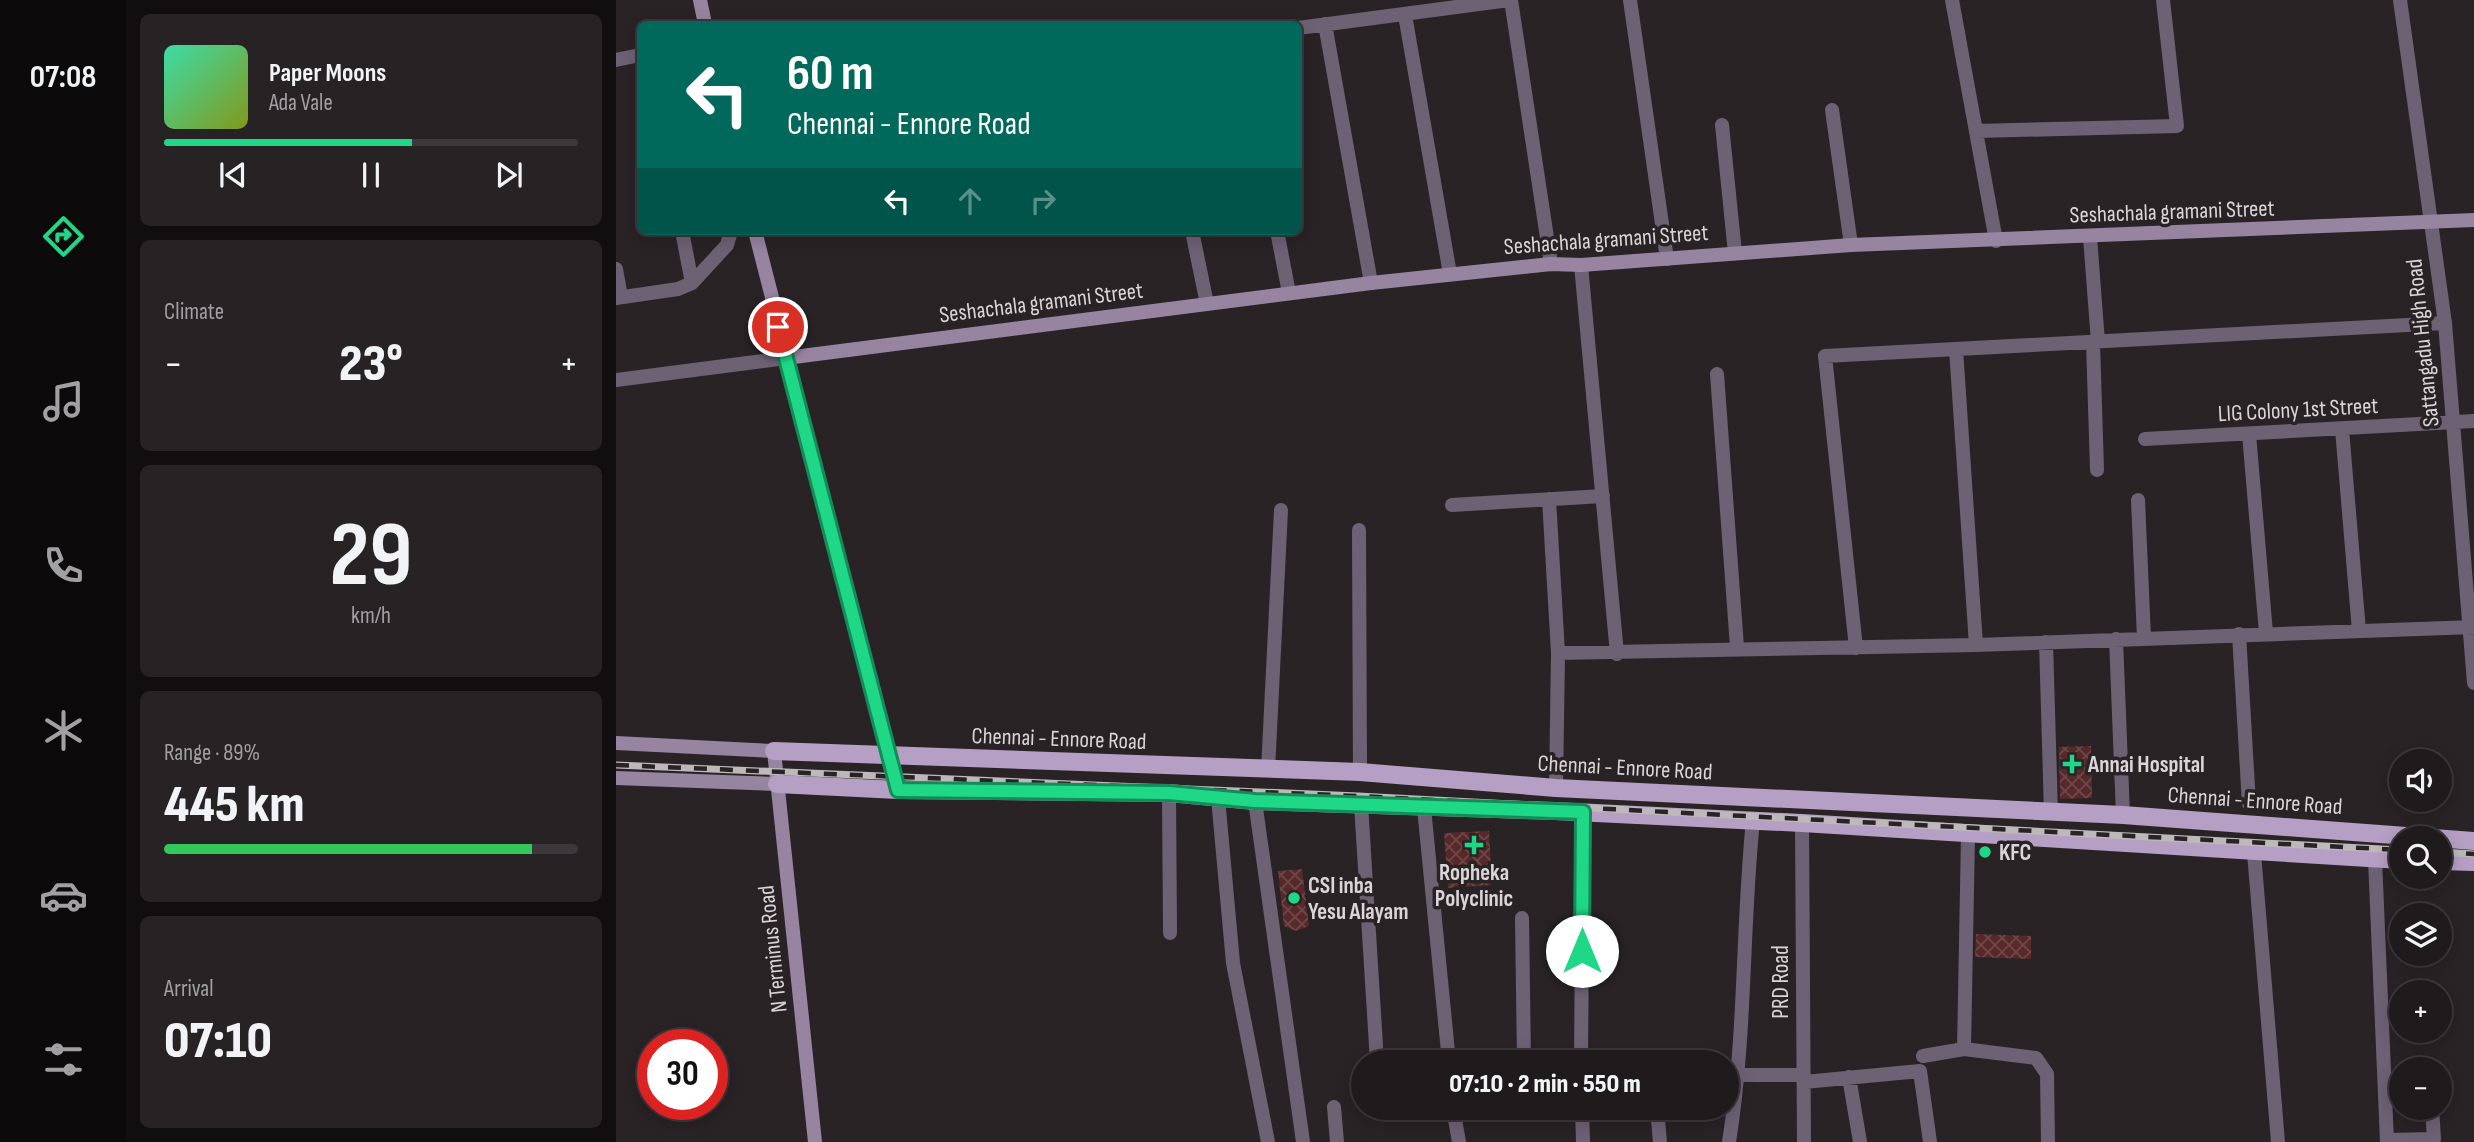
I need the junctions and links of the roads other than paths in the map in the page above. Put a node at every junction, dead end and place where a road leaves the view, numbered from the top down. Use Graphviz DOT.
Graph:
graph roads {
  1 [pos="700,0"];
  2 [pos="1510,0"];
  3 [pos="1630,0"];
  4 [pos="1952,0"];
  5 [pos="2163,0"];
  6 [pos="2400,0"];
  7 [pos="1405,15"];
  8 [pos="704,21"];
  9 [pos="1325,24"];
  10 [pos="1302,27"];
  11 [pos="637,56"];
  12 [pos="616,60"];
  13 [pos="1832,110"];
  14 [pos="1722,125"];
  15 [pos="1977,131"];
  16 [pos="2474,220"];
  17 [pos="2433,224"];
  18 [pos="683,235"];
  19 [pos="730,235"];
  20 [pos="756,235"];
  21 [pos="1193,235"];
  22 [pos="1278,235"];
  23 [pos="2090,237"];
  24 [pos="1996,241"];
  25 [pos="1851,245"];
  26 [pos="1735,253"];
  27 [pos="1667,259"];
  28 [pos="1551,264"];
  29 [pos="1581,265"];
  30 [pos="616,269"];
  31 [pos="1450,274"];
  32 [pos="692,283"];
  33 [pos="1371,283"];
  34 [pos="1289,293"];
  35 [pos="618,298"];
  36 [pos="1207,304"];
  37 [pos="2445,323"];
  38 [pos="2095,342"];
  39 [pos="1956,349"];
  40 [pos="786,358"];
  41 [pos="1717,374"];
  42 [pos="616,380"];
  43 [pos="2474,421"];
  44 [pos="2453,424"];
  45 [pos="2342,429"];
  46 [pos="2249,434"];
  47 [pos="2145,439"];
  48 [pos="2097,470"];
  49 [pos="1602,496"];
  50 [pos="1549,499"];
  51 [pos="2138,500"];
  52 [pos="1452,505"];
  53 [pos="1281,510"];
  54 [pos="1359,530"];
  55 [pos="2471,627"];
  56 [pos="2359,631"];
  57 [pos="2266,633"];
  58 [pos="2239,634"];
  59 [pos="2144,638"];
  60 [pos="2116,639"];
  61 [pos="2046,642"];
  62 [pos="1976,645"];
  63 [pos="1737,647"];
  64 [pos="1856,648"];
  65 [pos="1558,653"];
  66 [pos="1617,654"];
  67 [pos="2474,683"];
  68 [pos="616,743"];
  69 [pos="774,751"];
  70 [pos="891,756"];
  71 [pos="1268,770"];
  72 [pos="1360,772"];
  73 [pos="616,778"];
  74 [pos="777,784"];
  75 [pos="1556,788"];
  76 [pos="898,790"];
  77 [pos="1169,793"];
  78 [pos="1218,798"];
  79 [pos="1255,801"];
  80 [pos="1361,804"];
  81 [pos="2249,804"];
  82 [pos="1424,808"];
  83 [pos="1583,812"];
  84 [pos="2051,814"];
  85 [pos="2123,815"];
  86 [pos="1753,820"];
  87 [pos="1802,822"];
  88 [pos="1968,835"];
  89 [pos="2474,841"];
  90 [pos="2254,853"];
  91 [pos="2375,859"];
  92 [pos="2389,860"];
  93 [pos="2452,861"];
  94 [pos="2474,862"];
  95 [pos="1522,918"];
  96 [pos="1171,933"];
  97 [pos="1964,1049"];
  98 [pos="1376,1050"];
  99 [pos="1447,1050"];
  100 [pos="1524,1050"];
  101 [pos="1581,1050"];
  102 [pos="1735,1050"];
  103 [pos="1923,1056"];
  104 [pos="1739,1075"];
  105 [pos="1849,1077"];
  106 [pos="1804,1079"];
  107 [pos="1334,1107"];
  108 [pos="1455,1120"];
  109 [pos="1582,1120"];
  110 [pos="1658,1120"];
  111 [pos="1730,1120"];
  112 [pos="2433,1120"];
  113 [pos="2434,1140"];
  114 [pos="2387,1141"];
  115 [pos="815,1142"];
  116 [pos="1268,1142"];
  117 [pos="1303,1142"];
  118 [pos="1337,1142"];
  119 [pos="1458,1142"];
  120 [pos="1583,1142"];
  121 [pos="1660,1142"];
  122 [pos="1729,1142"];
  123 [pos="1804,1142"];
  124 [pos="1860,1142"];
  125 [pos="1930,1142"];
  126 [pos="2048,1142"];
  127 [pos="2278,1142"];
  1 -- 8 [label="street"];
  2 -- 7 [label="street"];
  2 -- 28 [label="street"];
  3 -- 27 [label="street"];
  4 -- 15 [label="street"];
  5 -- 15 [label="street"];
  6 -- 17 [label="street, Sattangadu High Road"];
  7 -- 9 [label="street"];
  7 -- 31 [label="street"];
  9 -- 10 [label="street"];
  9 -- 33 [label="street"];
  11 -- 12 [label="street"];
  13 -- 25 [label="street"];
  14 -- 26 [label="street"];
  15 -- 24 [label="street"];
  16 -- 17 [label="street, Seshachala gramani Street"];
  17 -- 23 [label="street, Seshachala gramani Street"];
  17 -- 37 [label="street, Sattangadu High Road"];
  18 -- 32 [label="street"];
  19 -- 32 [label="street"];
  20 -- 40 [label="street"];
  21 -- 36 [label="street"];
  22 -- 34 [label="street"];
  23 -- 24 [label="street, Seshachala gramani Street"];
  23 -- 38 [label="street"];
  24 -- 25 [label="street, Seshachala gramani Street"];
  25 -- 26 [label="street, Seshachala gramani Street"];
  26 -- 27 [label="street, Seshachala gramani Street"];
  27 -- 29 [label="street, Seshachala gramani Street"];
  28 -- 29 [label="street, Seshachala gramani Street"];
  28 -- 31 [label="street, Seshachala gramani Street"];
  29 -- 49 [label="street"];
  30 -- 35 [label="street"];
  31 -- 33 [label="street, Seshachala gramani Street"];
  32 -- 35 [label="street"];
  33 -- 34 [label="street, Seshachala gramani Street"];
  34 -- 36 [label="street, Seshachala gramani Street"];
  36 -- 40 [label="street, Seshachala gramani Street"];
  37 -- 38 [label="street"];
  37 -- 44 [label="street, Sattangadu High Road"];
  38 -- 39 [label="street"];
  38 -- 48 [label="street"];
  39 -- 62 [label="street"];
  39 -- 64 [label="street"];
  40 -- 42 [label="street"];
  40 -- 70 [label="street"];
  41 -- 63 [label="street"];
  43 -- 44 [label="street, LIG Colony 1st Street"];
  44 -- 45 [label="street, LIG Colony 1st Street"];
  44 -- 55 [label="street, Sattangadu High Road"];
  45 -- 46 [label="street, LIG Colony 1st Street"];
  45 -- 56 [label="street"];
  46 -- 47 [label="street, LIG Colony 1st Street"];
  46 -- 57 [label="street"];
  49 -- 50 [label="street"];
  49 -- 66 [label="street"];
  50 -- 52 [label="street"];
  50 -- 65 [label="street"];
  51 -- 59 [label="street"];
  53 -- 71 [label="street"];
  54 -- 72 [label="street"];
  55 -- 56 [label="street"];
  55 -- 67 [label="street, Sattangadu High Road"];
  56 -- 57 [label="street"];
  57 -- 58 [label="street"];
  58 -- 59 [label="street"];
  58 -- 81 [label="street"];
  59 -- 60 [label="street"];
  60 -- 61 [label="street"];
  60 -- 85 [label="street"];
  61 -- 62 [label="street"];
  61 -- 84 [label="street"];
  62 -- 64 [label="street"];
  63 -- 64 [label="street"];
  63 -- 66 [label="street"];
  65 -- 66 [label="street"];
  65 -- 75 [label="street"];
  68 -- 69 [label="street"];
  69 -- 70 [label="main road, Chennai - Ennore Road"];
  69 -- 74 [label="street, N Terminus Road"];
  70 -- 71 [label="main road, Chennai - Ennore Road"];
  70 -- 76 [label="street"];
  71 -- 72 [label="main road, Chennai - Ennore Road"];
  72 -- 75 [label="main road, Chennai - Ennore Road"];
  73 -- 74 [label="street"];
  74 -- 76 [label="main road, Chennai - Ennore Road"];
  74 -- 115 [label="street, N Terminus Road"];
  75 -- 84 [label="main road, Chennai - Ennore Road"];
  76 -- 77 [label="main road, Chennai - Ennore Road"];
  77 -- 78 [label="main road, Chennai - Ennore Road"];
  77 -- 96 [label="street"];
  78 -- 79 [label="main road, Chennai - Ennore Road"];
  78 -- 116 [label="street"];
  79 -- 80 [label="main road, Chennai - Ennore Road"];
  79 -- 117 [label="street"];
  80 -- 82 [label="main road, Chennai - Ennore Road"];
  80 -- 98 [label="street"];
  82 -- 83 [label="main road, Chennai - Ennore Road"];
  82 -- 99 [label="street"];
  83 -- 86 [label="main road, Chennai - Ennore Road"];
  83 -- 101 [label="street"];
  84 -- 85 [label="main road, Chennai - Ennore Road"];
  85 -- 89 [label="main road, Chennai - Ennore Road"];
  86 -- 87 [label="main road, Chennai - Ennore Road"];
  86 -- 102 [label="street"];
  87 -- 88 [label="main road, Chennai - Ennore Road"];
  87 -- 106 [label="street, PRD Road"];
  88 -- 90 [label="main road, Chennai - Ennore Road"];
  88 -- 97 [label="street"];
  90 -- 91 [label="main road, Chennai - Ennore Road"];
  90 -- 127 [label="street"];
  91 -- 92 [label="main road, Chennai - Ennore Road"];
  91 -- 114 [label="street"];
  93 -- 94 [label="main road"];
  95 -- 100 [label="street"];
  97 -- 103 [label="street"];
  97 -- 126 [label="street"];
  104 -- 106 [label="street"];
  105 -- 106 [label="street"];
  105 -- 124 [label="street"];
  105 -- 125 [label="street"];
  106 -- 123 [label="street, PRD Road"];
  107 -- 118 [label="street"];
  108 -- 119 [label="street"];
  109 -- 120 [label="street"];
  110 -- 121 [label="street"];
  111 -- 122 [label="street"];
  112 -- 113 [label="street"];
  113 -- 114 [label="street"];
}
